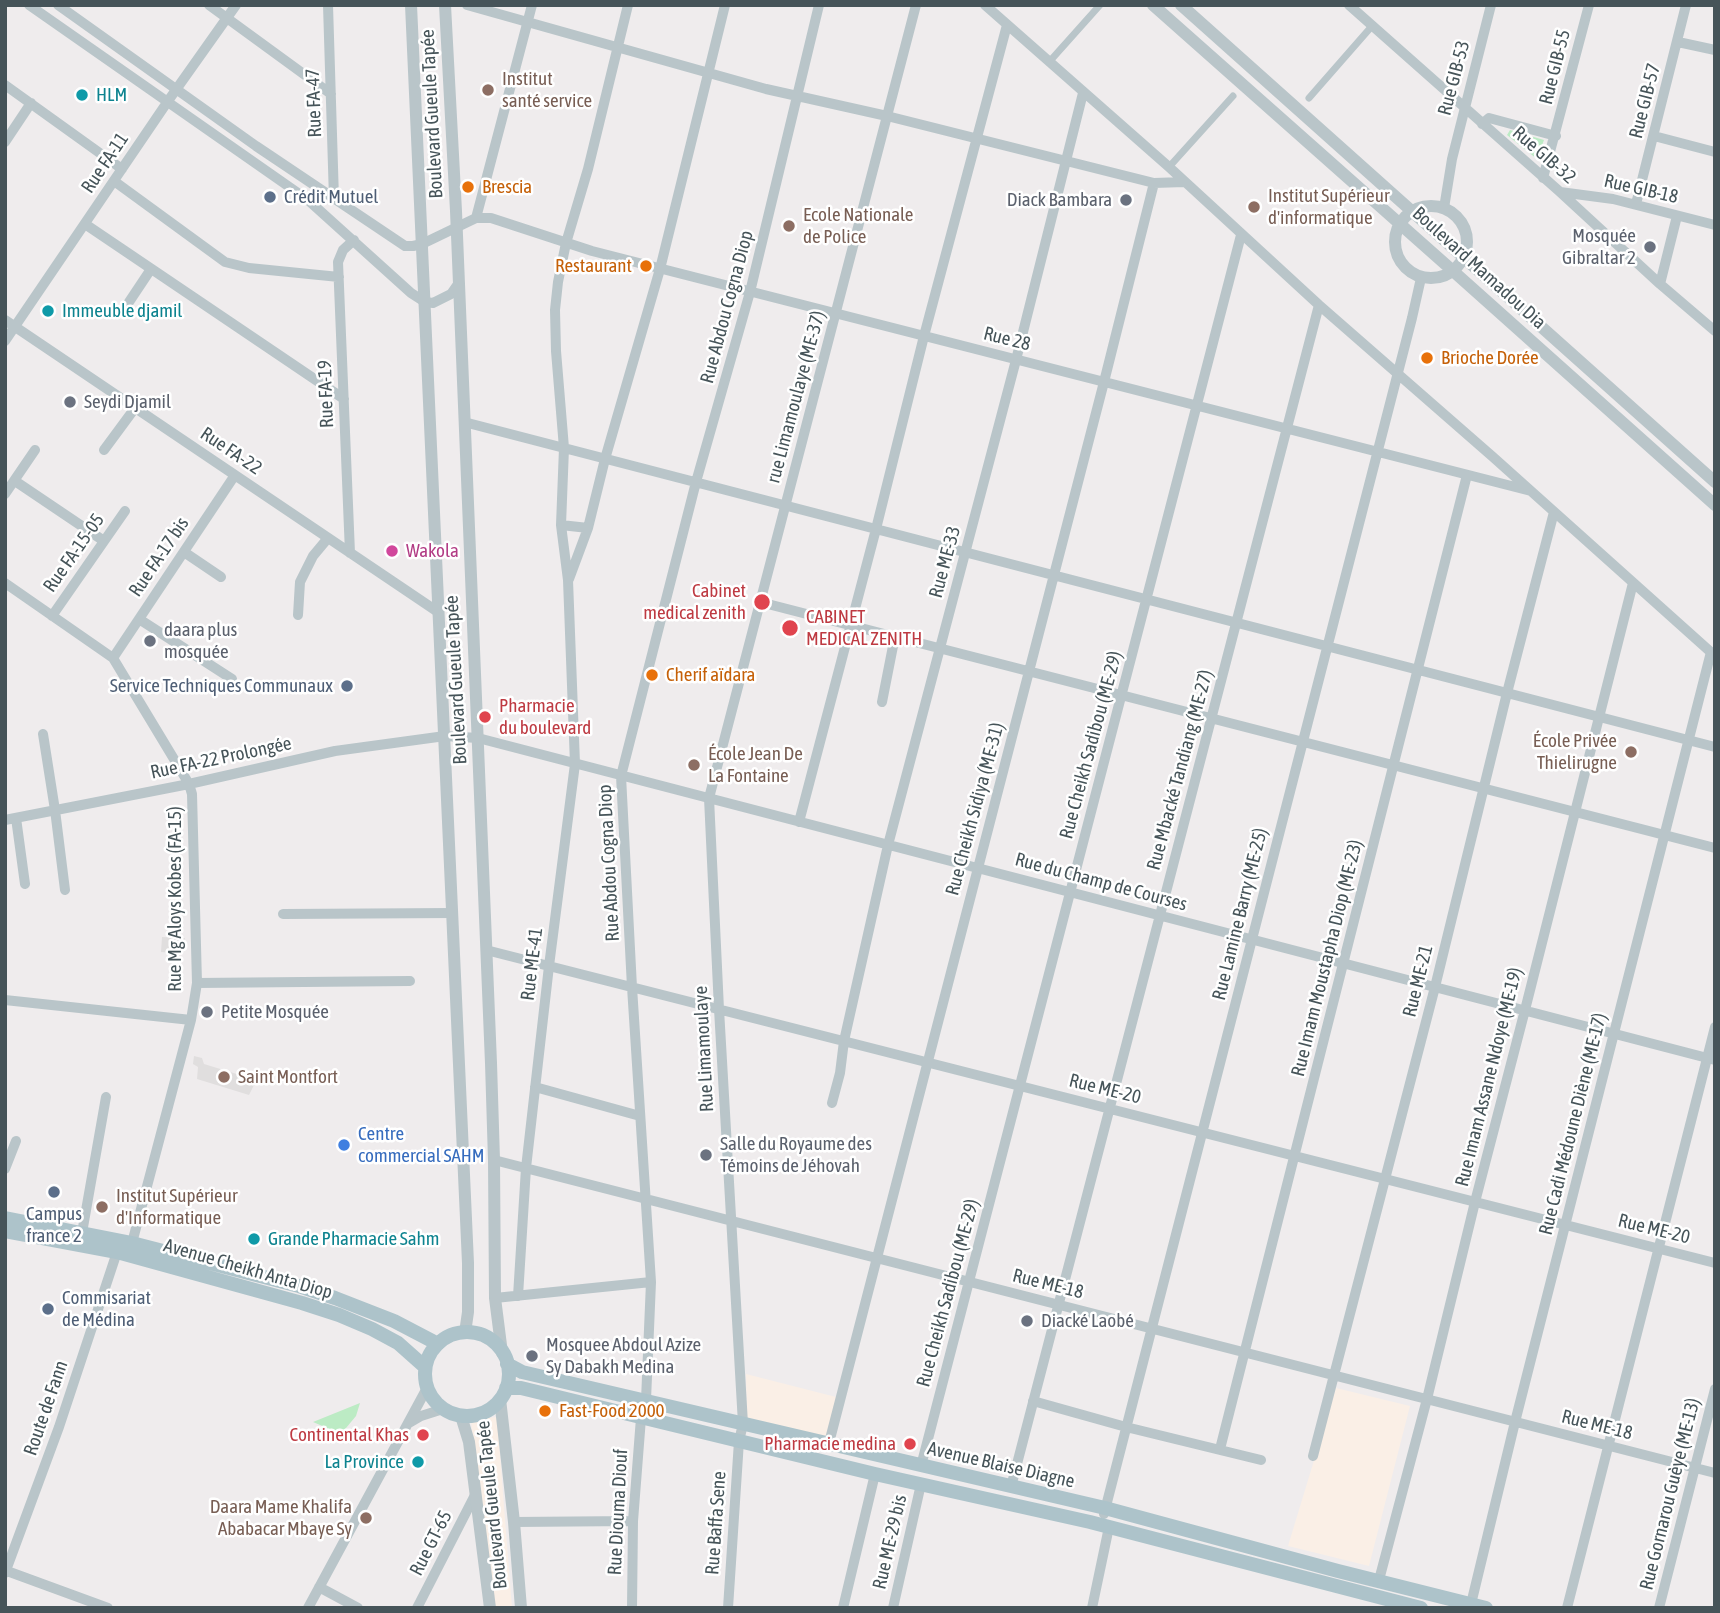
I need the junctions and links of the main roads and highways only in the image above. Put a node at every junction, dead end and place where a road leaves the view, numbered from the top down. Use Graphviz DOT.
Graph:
graph roads {
  1 [pos="5,1218"];
  2 [pos="5,1231"];
  3 [pos="438,1344"];
  4 [pos="505,1358"];
  5 [pos="425,1367"];
  6 [pos="565,1382"];
  7 [pos="503,1394"];
  8 [pos="562,1397"];
  9 [pos="1421,1608"];
  10 [pos="1486,1608"];
  1 -- 3 [label="main road, Avenue Cheikh Anta Diop"];
  2 -- 5 [label="main road, Avenue Cheikh Anta Diop"];
  3 -- 4 [label="main road"];
  3 -- 5 [label="main road"];
  4 -- 6 [label="main road, Avenue Blaise Diagne"];
  4 -- 7 [label="main road"];
  5 -- 7 [label="main road"];
  6 -- 8 [label="main road"];
  6 -- 10 [label="main road, Avenue Blaise Diagne"];
  7 -- 8 [label="main road, Avenue Blaise Diagne"];
  8 -- 9 [label="main road, Avenue Blaise Diagne"];
}
